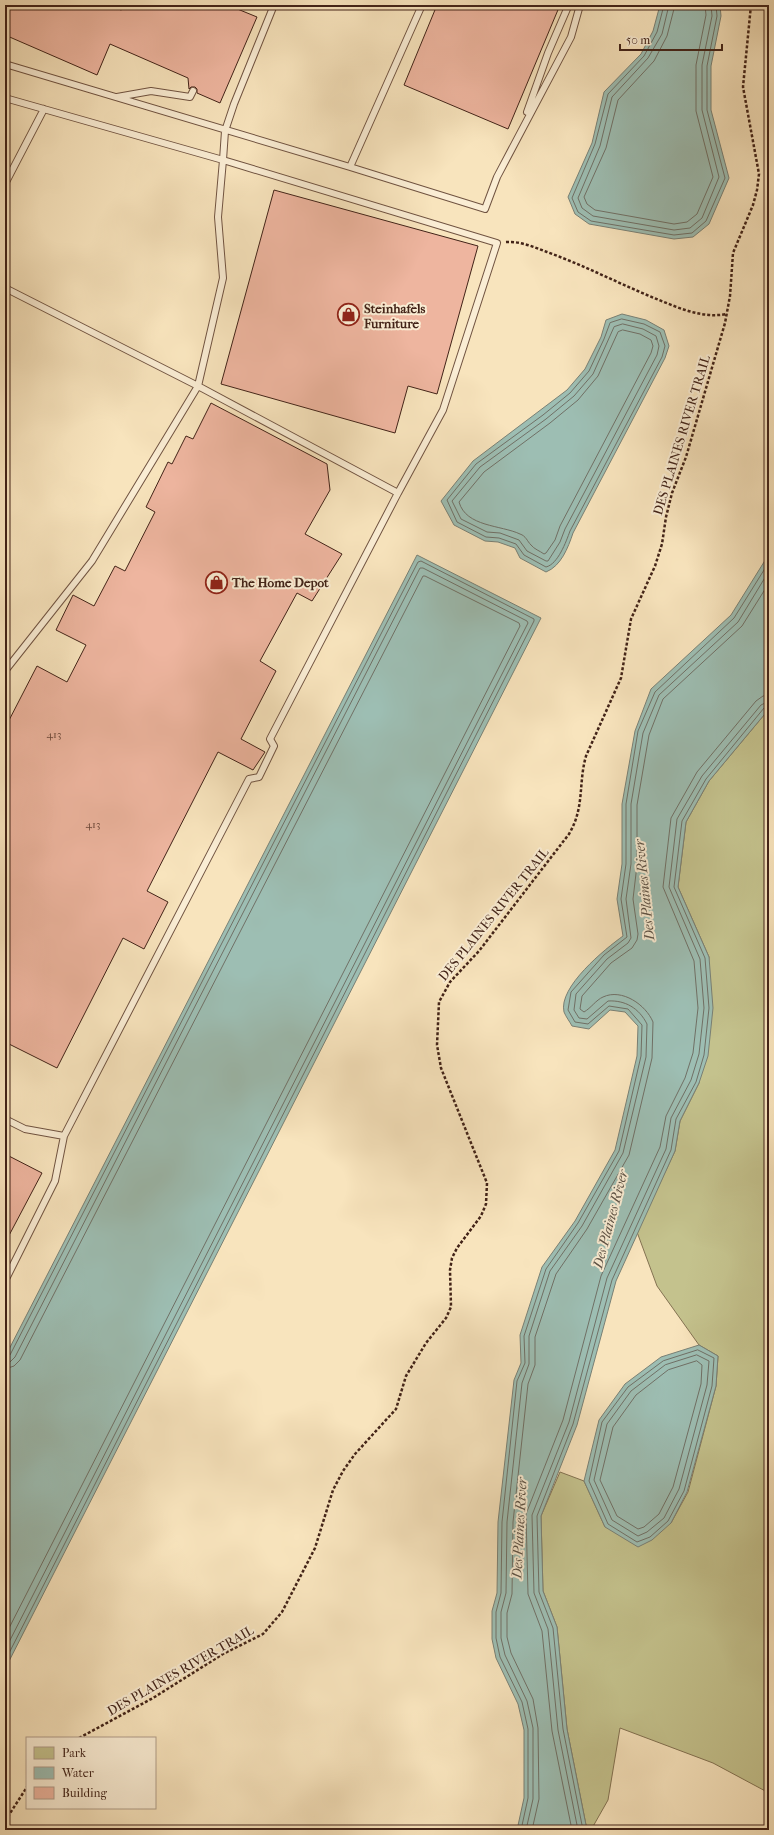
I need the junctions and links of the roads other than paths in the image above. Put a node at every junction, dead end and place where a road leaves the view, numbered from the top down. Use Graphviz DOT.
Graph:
graph roads {
  1 [pos="274,5"];
  2 [pos="422,5"];
  3 [pos="580,5"];
  4 [pos="567,9"];
  5 [pos="5,64"];
  6 [pos="193,91"];
  7 [pos="115,97"];
  8 [pos="5,98"];
  9 [pos="44,109"];
  10 [pos="226,131"];
  11 [pos="520,134"];
  12 [pos="223,160"];
  13 [pos="350,167"];
  14 [pos="5,184"];
  15 [pos="5,288"];
  16 [pos="198,386"];
  17 [pos="398,493"];
  18 [pos="5,671"];
  19 [pos="5,1119"];
  20 [pos="64,1136"];
  21 [pos="5,1281"];
  1 -- 10 [label="lane"];
  2 -- 13 [label="lane"];
  3 -- 11 [label="lane"];
  4 -- 11 [label="lane"];
  5 -- 7 [label="lane"];
  6 -- 7 [label="lane"];
  7 -- 10 [label="lane"];
  8 -- 9 [label="lane"];
  9 -- 12 [label="lane"];
  9 -- 14 [label="lane"];
  10 -- 12 [label="lane"];
  10 -- 13 [label="lane"];
  11 -- 13 [label="lane"];
  12 -- 16 [label="lane"];
  12 -- 17 [label="lane"];
  15 -- 16 [label="lane"];
  16 -- 17 [label="lane"];
  16 -- 18 [label="lane"];
  17 -- 20 [label="lane"];
  19 -- 20 [label="lane"];
  20 -- 21 [label="lane"];
}
